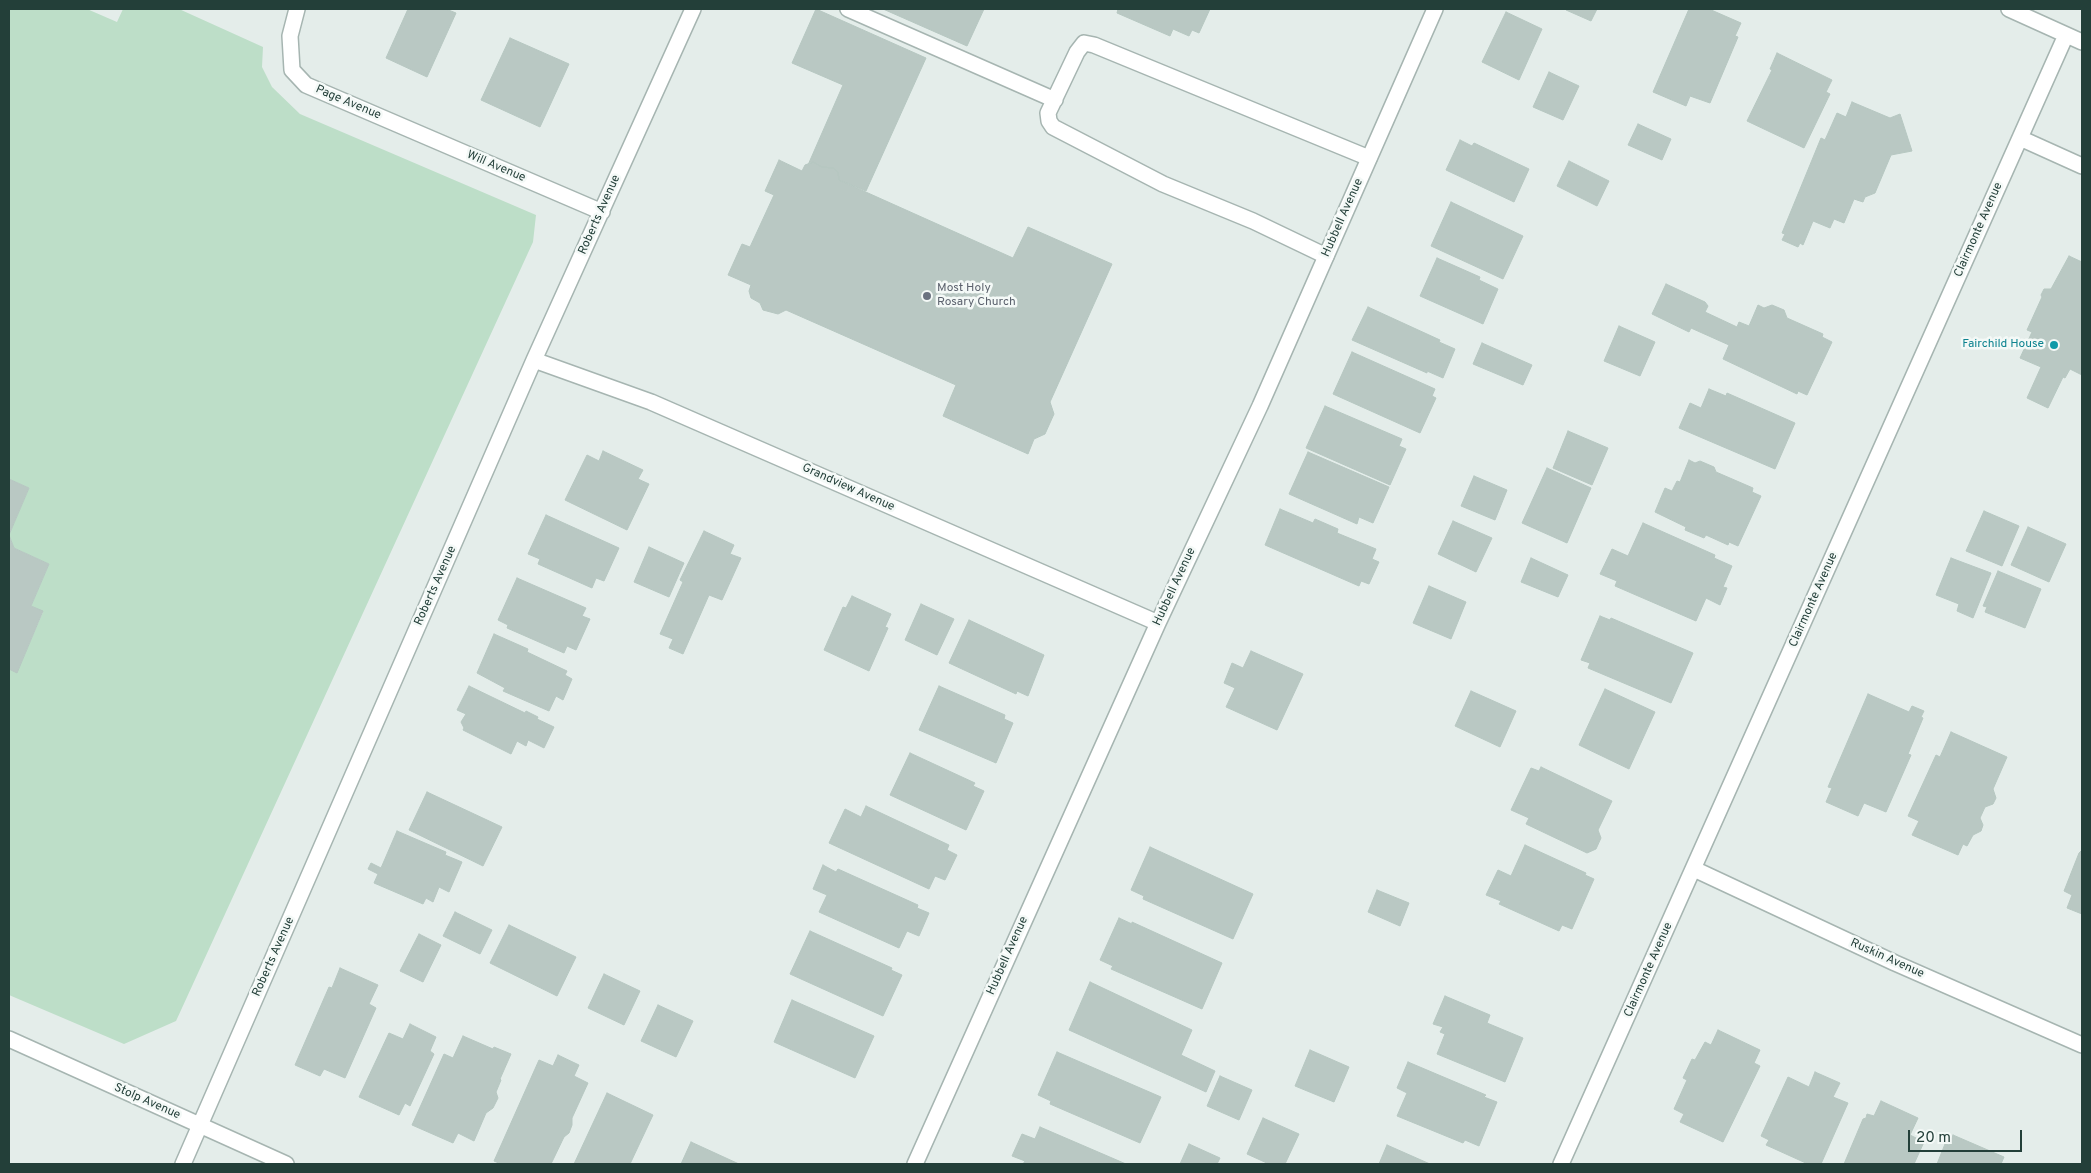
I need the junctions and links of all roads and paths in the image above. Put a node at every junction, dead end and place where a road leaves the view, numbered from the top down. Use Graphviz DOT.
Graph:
graph roads {
  1 [pos="297,9"];
  2 [pos="693,9"];
  3 [pos="848,9"];
  4 [pos="1435,9"];
  5 [pos="2009,9"];
  6 [pos="2066,35"];
  7 [pos="2082,42"];
  8 [pos="1055,100"];
  9 [pos="390,122"];
  10 [pos="2020,138"];
  11 [pos="1369,158"];
  12 [pos="2082,166"];
  13 [pos="602,212"];
  14 [pos="1326,256"];
  15 [pos="534,360"];
  16 [pos="1158,623"];
  17 [pos="1694,870"];
  18 [pos="9,1040"];
  19 [pos="2082,1045"];
  20 [pos="200,1126"];
  21 [pos="183,1164"];
  22 [pos="286,1164"];
  23 [pos="915,1164"];
  24 [pos="1561,1164"];
  1 -- 9 [label="street, Page Avenue"];
  2 -- 13 [label="street, Roberts Avenue"];
  3 -- 8 [label="street"];
  4 -- 11 [label="street, Hubbell Avenue"];
  5 -- 6 [label="street"];
  6 -- 7 [label="street"];
  6 -- 10 [label="street, Clairmonte Avenue"];
  8 -- 11 [label="street"];
  8 -- 14 [label="street"];
  9 -- 13 [label="street, Will Avenue"];
  10 -- 12 [label="street"];
  10 -- 17 [label="street, Clairmonte Avenue"];
  11 -- 14 [label="street, Hubbell Avenue"];
  13 -- 15 [label="street, Roberts Avenue"];
  14 -- 16 [label="street, Hubbell Avenue"];
  15 -- 16 [label="street, Grandview Avenue"];
  15 -- 20 [label="street, Roberts Avenue"];
  16 -- 23 [label="street, Hubbell Avenue"];
  17 -- 19 [label="street, Ruskin Avenue"];
  17 -- 24 [label="street, Clairmonte Avenue"];
  18 -- 20 [label="street, Stolp Avenue"];
  20 -- 21 [label="street, Roberts Avenue"];
  20 -- 22 [label="street, Stolp Avenue"];
}
